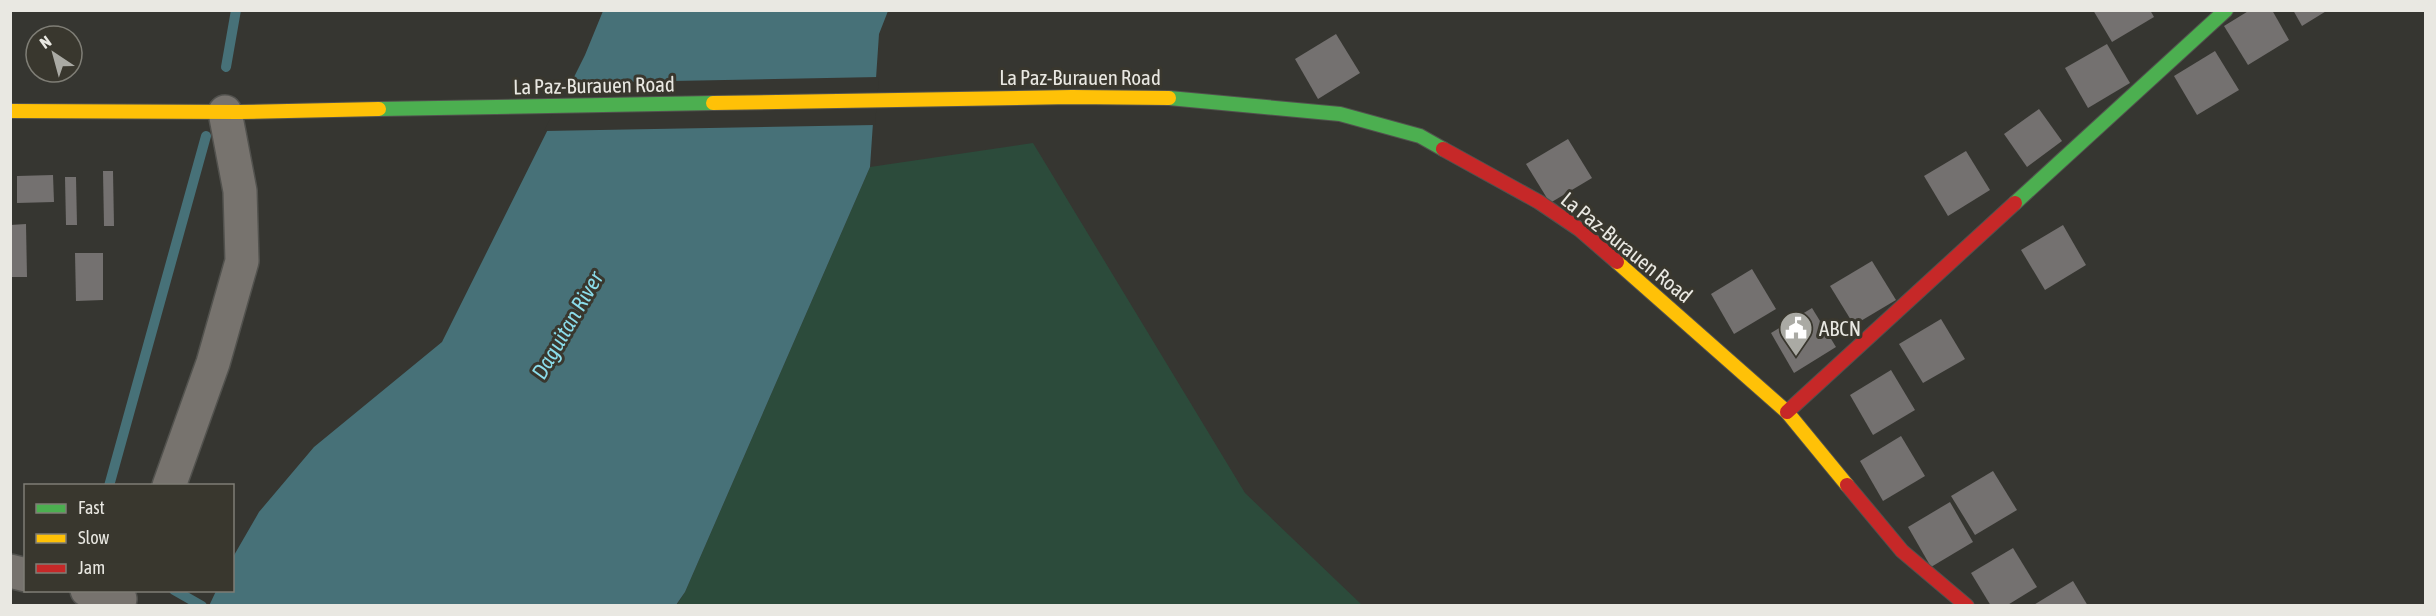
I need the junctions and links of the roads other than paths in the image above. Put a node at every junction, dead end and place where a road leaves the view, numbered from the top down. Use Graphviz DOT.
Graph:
graph roads {
  1 [pos="2226,10"];
  2 [pos="10,111"];
  3 [pos="232,112"];
  4 [pos="1787,412"];
  5 [pos="169,484"];
  6 [pos="92,592"];
  7 [pos="120,598"];
  8 [pos="1967,606"];
  1 -- 4 [label="main road"];
  2 -- 3 [label="main road, La Paz-Burauen Road"];
  3 -- 4 [label="main road, La Paz-Burauen Road"];
  3 -- 5 [label="street"];
  4 -- 8 [label="main road, La Paz-Burauen Road"];
  6 -- 7 [label="street"];
}
